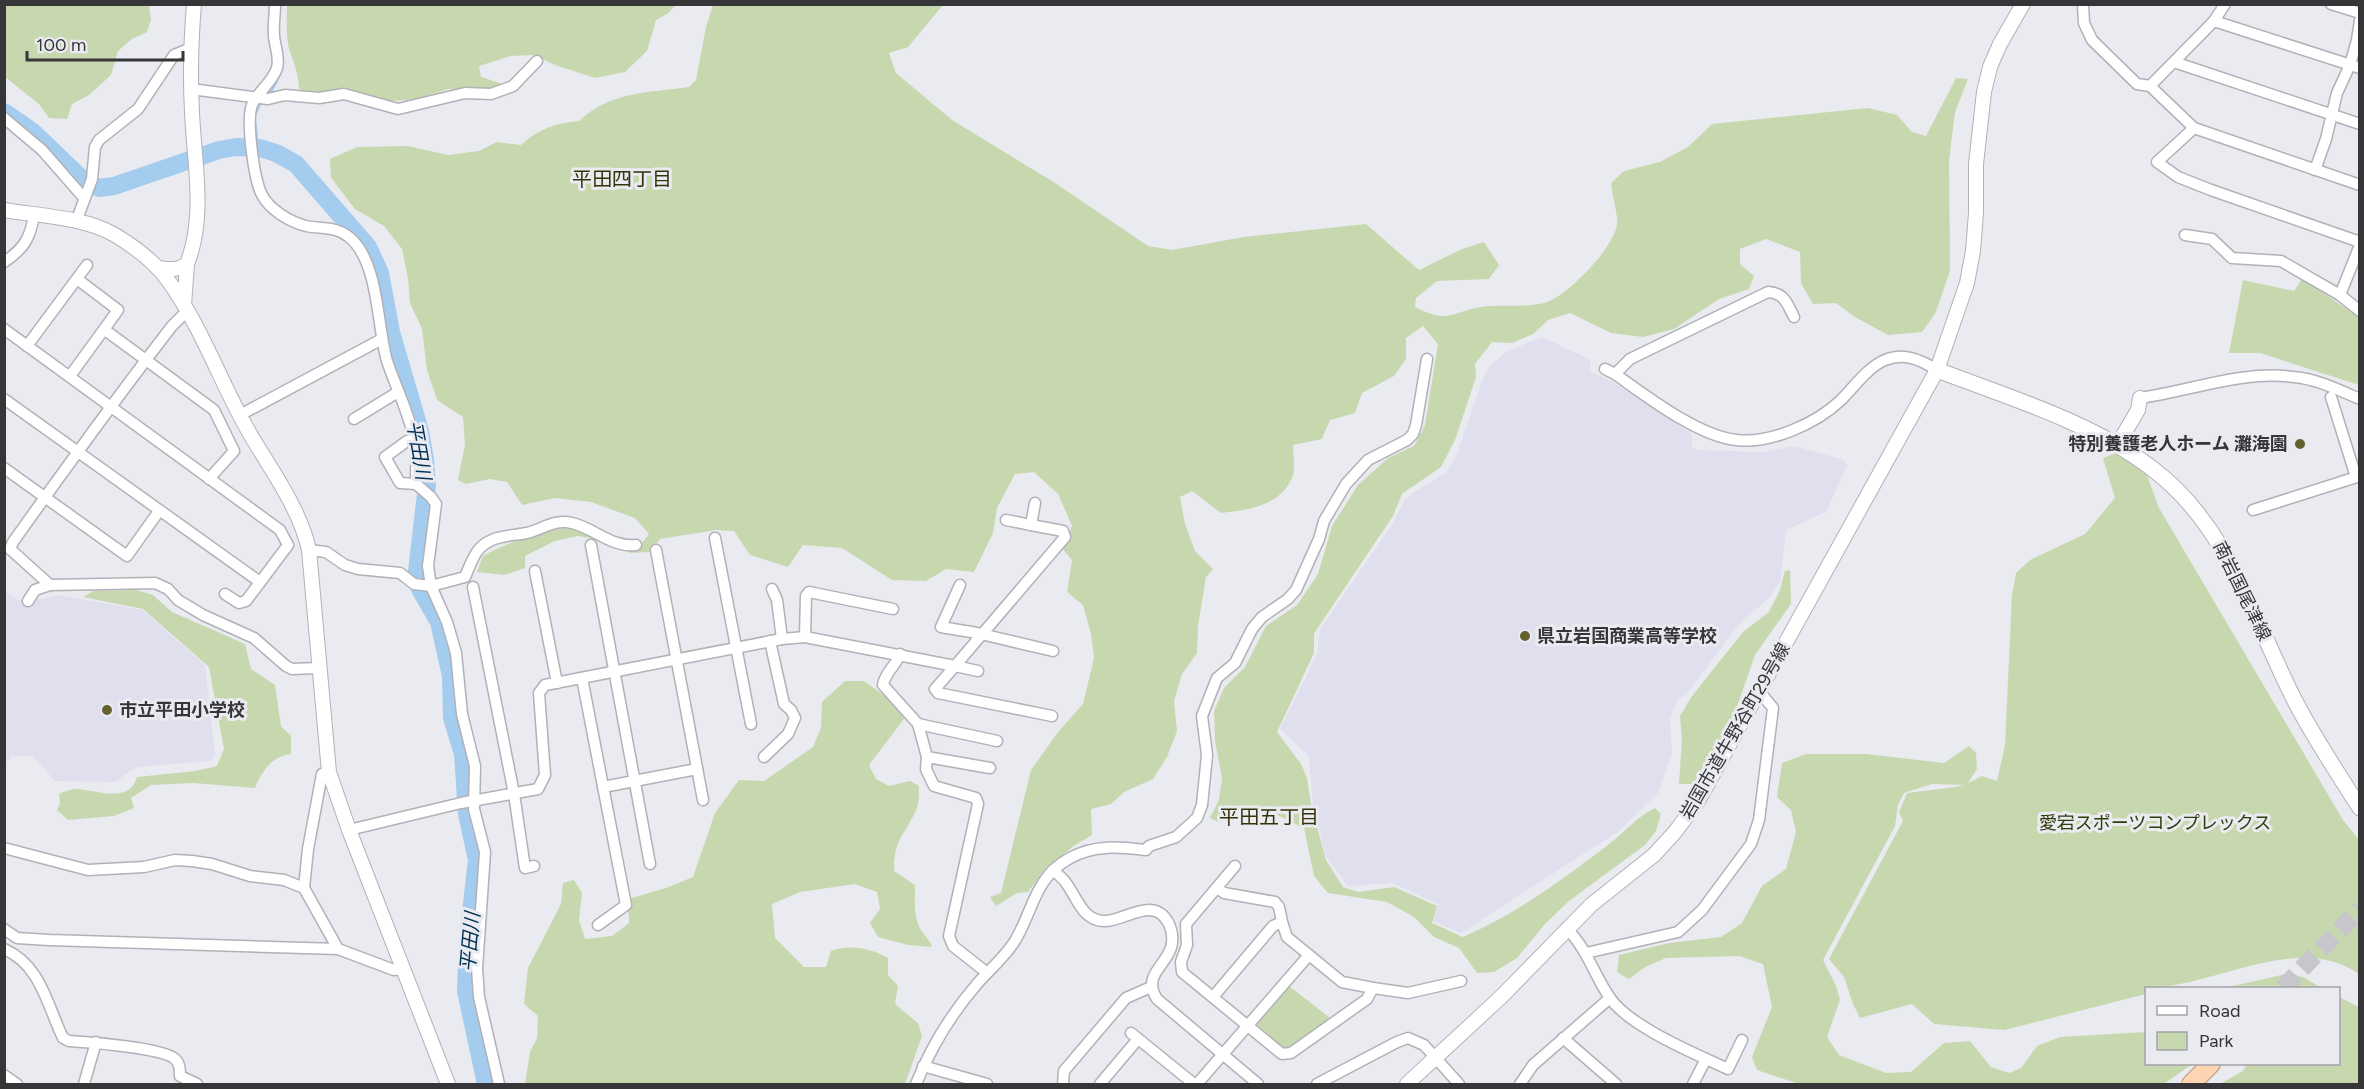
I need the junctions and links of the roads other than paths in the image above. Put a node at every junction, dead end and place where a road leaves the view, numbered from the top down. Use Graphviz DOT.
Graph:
graph roads {
  1 [pos="194,4"];
  2 [pos="275,4"];
  3 [pos="2023,4"];
  4 [pos="2083,4"];
  5 [pos="2224,4"];
  6 [pos="2331,4"];
  7 [pos="2360,13"];
  8 [pos="2214,21"];
  9 [pos="2360,21"];
  10 [pos="191,48"];
  11 [pos="537,61"];
  12 [pos="2174,62"];
  13 [pos="2355,66"];
  14 [pos="2150,86"];
  15 [pos="191,89"];
  16 [pos="256,98"];
  17 [pos="2330,115"];
  18 [pos="4,118"];
  19 [pos="2360,124"];
  20 [pos="2194,128"];
  21 [pos="2315,170"];
  22 [pos="2360,185"];
  23 [pos="88,189"];
  24 [pos="4,210"];
  25 [pos="34,214"];
  26 [pos="76,222"];
  27 [pos="2185,235"];
  28 [pos="2360,243"];
  29 [pos="4,261"];
  30 [pos="187,264"];
  31 [pos="87,265"];
  32 [pos="158,268"];
  33 [pos="77,279"];
  34 [pos="2340,296"];
  35 [pos="186,309"];
  36 [pos="2360,311"];
  37 [pos="1794,317"];
  38 [pos="4,329"];
  39 [pos="105,330"];
  40 [pos="382,339"];
  41 [pos="27,346"];
  42 [pos="1427,359"];
  43 [pos="145,360"];
  44 [pos="1605,369"];
  45 [pos="1937,370"];
  46 [pos="1615,374"];
  47 [pos="69,376"];
  48 [pos="398,392"];
  49 [pos="2331,397"];
  50 [pos="2140,398"];
  51 [pos="4,399"];
  52 [pos="2360,399"];
  53 [pos="110,406"];
  54 [pos="240,415"];
  55 [pos="354,418"];
  56 [pos="415,442"];
  57 [pos="2118,444"];
  58 [pos="80,452"];
  59 [pos="4,468"];
  60 [pos="2358,477"];
  61 [pos="209,479"];
  62 [pos="418,485"];
  63 [pos="45,497"];
  64 [pos="1035,502"];
  65 [pos="2253,510"];
  66 [pos="159,511"];
  67 [pos="1006,520"];
  68 [pos="1031,525"];
  69 [pos="715,538"];
  70 [pos="9,539"];
  71 [pos="591,545"];
  72 [pos="636,545"];
  73 [pos="309,550"];
  74 [pos="656,550"];
  75 [pos="535,571"];
  76 [pos="260,582"];
  77 [pos="50,585"];
  78 [pos="960,585"];
  79 [pos="428,586"];
  80 [pos="473,587"];
  81 [pos="772,589"];
  82 [pos="225,594"];
  83 [pos="28,601"];
  84 [pos="893,609"];
  85 [pos="983,635"];
  86 [pos="805,637"];
  87 [pos="782,639"];
  88 [pos="770,641"];
  89 [pos="737,648"];
  90 [pos="1053,651"];
  91 [pos="900,654"];
  92 [pos="675,660"];
  93 [pos="955,666"];
  94 [pos="318,668"];
  95 [pos="978,671"];
  96 [pos="615,672"];
  97 [pos="582,678"];
  98 [pos="557,683"];
  99 [pos="1759,691"];
  100 [pos="1052,716"];
  101 [pos="751,724"];
  102 [pos="918,724"];
  103 [pos="997,741"];
  104 [pos="764,757"];
  105 [pos="927,757"];
  106 [pos="990,768"];
  107 [pos="697,769"];
  108 [pos="329,772"];
  109 [pos="636,781"];
  110 [pos="603,787"];
  111 [pos="514,794"];
  112 [pos="703,800"];
  113 [pos="468,802"];
  114 [pos="2360,808"];
  115 [pos="349,830"];
  116 [pos="4,848"];
  117 [pos="650,864"];
  118 [pos="534,866"];
  119 [pos="1235,866"];
  120 [pos="1053,870"];
  121 [pos="304,888"];
  122 [pos="1217,888"];
  123 [pos="1282,922"];
  124 [pos="597,924"];
  125 [pos="1566,928"];
  126 [pos="4,929"];
  127 [pos="338,949"];
  128 [pos="4,950"];
  129 [pos="1586,953"];
  130 [pos="1309,955"];
  131 [pos="404,969"];
  132 [pos="986,972"];
  133 [pos="1461,981"];
  134 [pos="1151,987"];
  135 [pos="1373,988"];
  136 [pos="1213,997"];
  137 [pos="1610,998"];
  138 [pos="1248,1026"];
  139 [pos="1563,1038"];
  140 [pos="1742,1040"];
  141 [pos="96,1042"];
  142 [pos="1223,1055"];
  143 [pos="1436,1059"];
  144 [pos="1706,1059"];
  145 [pos="2210,1065"];
  146 [pos="923,1066"];
  147 [pos="4,1075"];
  148 [pos="1454,1082"];
  149 [pos="1104,1083"];
  150 [pos="1523,1083"];
  151 [pos="17,1084"];
  152 [pos="84,1084"];
  153 [pos="197,1084"];
  154 [pos="448,1084"];
  155 [pos="499,1084"];
  156 [pos="916,1084"];
  157 [pos="987,1084"];
  158 [pos="1063,1084"];
  159 [pos="1196,1084"];
  160 [pos="1258,1084"];
  161 [pos="1317,1084"];
  162 [pos="1407,1084"];
  163 [pos="1616,1084"];
  164 [pos="1693,1084"];
  165 [pos="2191,1084"];
  1 -- 10 [label="street"];
  2 -- 16 [label="street"];
  3 -- 45 [label="street, 岩国市道牛野谷町29号線"];
  4 -- 14 [label="street"];
  5 -- 8 [label="street"];
  6 -- 7 [label="street"];
  8 -- 12 [label="street"];
  8 -- 13 [label="street"];
  9 -- 13 [label="street"];
  10 -- 15 [label="street"];
  10 -- 23 [label="street"];
  11 -- 16 [label="street"];
  12 -- 14 [label="street"];
  12 -- 17 [label="street"];
  13 -- 17 [label="street"];
  14 -- 20 [label="street"];
  15 -- 16 [label="street"];
  15 -- 30 [label="street"];
  16 -- 40 [label="street"];
  17 -- 19 [label="street"];
  17 -- 21 [label="street"];
  18 -- 23 [label="street"];
  20 -- 21 [label="street"];
  20 -- 28 [label="street"];
  21 -- 22 [label="street"];
  23 -- 26 [label="street"];
  24 -- 25 [label="street"];
  25 -- 26 [label="street"];
  25 -- 29 [label="street"];
  26 -- 32 [label="street"];
  27 -- 34 [label="street"];
  28 -- 34 [label="street"];
  30 -- 32 [label="street"];
  30 -- 35 [label="street"];
  31 -- 33 [label="street"];
  32 -- 35 [label="street"];
  33 -- 39 [label="street"];
  33 -- 41 [label="street"];
  34 -- 36 [label="street"];
  35 -- 43 [label="street"];
  35 -- 54 [label="street"];
  37 -- 46 [label="street"];
  38 -- 41 [label="street"];
  39 -- 43 [label="street"];
  39 -- 47 [label="street"];
  40 -- 48 [label="street"];
  40 -- 54 [label="street"];
  41 -- 47 [label="street"];
  42 -- 120 [label="street"];
  43 -- 53 [label="street"];
  43 -- 61 [label="street"];
  44 -- 46 [label="street"];
  45 -- 46 [label="street"];
  45 -- 57 [label="main road, 南岩国尾津線"];
  45 -- 99 [label="street, 岩国市道牛野谷町29号線"];
  47 -- 53 [label="street"];
  48 -- 55 [label="street"];
  48 -- 56 [label="street"];
  49 -- 60 [label="street"];
  50 -- 52 [label="street"];
  50 -- 57 [label="street"];
  51 -- 58 [label="street"];
  53 -- 58 [label="street"];
  53 -- 61 [label="street"];
  54 -- 73 [label="street"];
  56 -- 62 [label="street"];
  56 -- 62 [label="street"];
  57 -- 114 [label="main road, 南岩国尾津線"];
  58 -- 63 [label="street"];
  58 -- 66 [label="street"];
  59 -- 63 [label="street"];
  60 -- 65 [label="street"];
  61 -- 76 [label="street"];
  62 -- 79 [label="street"];
  63 -- 66 [label="street"];
  63 -- 70 [label="street"];
  64 -- 68 [label="street"];
  66 -- 76 [label="street"];
  67 -- 68 [label="street"];
  68 -- 85 [label="street"];
  69 -- 89 [label="street"];
  70 -- 77 [label="street"];
  71 -- 96 [label="street"];
  72 -- 79 [label="street"];
  73 -- 79 [label="street"];
  73 -- 94 [label="street"];
  74 -- 92 [label="street"];
  75 -- 98 [label="street"];
  76 -- 82 [label="street"];
  77 -- 83 [label="street"];
  77 -- 94 [label="street"];
  78 -- 85 [label="street"];
  79 -- 113 [label="street"];
  80 -- 111 [label="street"];
  81 -- 87 [label="street"];
  84 -- 86 [label="street"];
  85 -- 90 [label="street"];
  85 -- 93 [label="street"];
  86 -- 87 [label="street"];
  86 -- 91 [label="street"];
  87 -- 88 [label="street"];
  88 -- 89 [label="street"];
  88 -- 104 [label="street"];
  89 -- 92 [label="street"];
  89 -- 101 [label="street"];
  91 -- 93 [label="street"];
  91 -- 102 [label="street"];
  92 -- 96 [label="street"];
  92 -- 107 [label="street"];
  93 -- 95 [label="street"];
  93 -- 100 [label="street"];
  94 -- 108 [label="street"];
  96 -- 97 [label="street"];
  96 -- 109 [label="street"];
  97 -- 98 [label="street"];
  97 -- 110 [label="street"];
  98 -- 111 [label="street"];
  99 -- 125 [label="street, 岩国市道牛野谷町29号線"];
  99 -- 129 [label="street"];
  102 -- 103 [label="street"];
  102 -- 105 [label="street"];
  105 -- 106 [label="street"];
  105 -- 132 [label="street"];
  107 -- 109 [label="street"];
  107 -- 112 [label="street"];
  108 -- 115 [label="street"];
  108 -- 121 [label="street"];
  109 -- 110 [label="street"];
  109 -- 117 [label="street"];
  110 -- 124 [label="street"];
  111 -- 113 [label="street"];
  111 -- 118 [label="street"];
  113 -- 115 [label="street"];
  113 -- 155 [label="street"];
  115 -- 131 [label="street"];
  116 -- 121 [label="street"];
  119 -- 122 [label="street"];
  120 -- 132 [label="street"];
  120 -- 134 [label="street"];
  121 -- 127 [label="street"];
  122 -- 123 [label="street"];
  122 -- 136 [label="street"];
  123 -- 130 [label="street"];
  123 -- 136 [label="street"];
  125 -- 129 [label="street"];
  125 -- 143 [label="street, 岩国市道牛野谷町29号線"];
  126 -- 127 [label="street"];
  127 -- 131 [label="street"];
  128 -- 141 [label="street"];
  129 -- 137 [label="street"];
  130 -- 135 [label="street"];
  130 -- 138 [label="street"];
  131 -- 154 [label="street"];
  132 -- 146 [label="street"];
  133 -- 135 [label="street"];
  134 -- 142 [label="street"];
  134 -- 158 [label="street"];
  135 -- 138 [label="street"];
  136 -- 138 [label="street"];
  137 -- 139 [label="street"];
  137 -- 144 [label="street"];
  138 -- 142 [label="street"];
  139 -- 150 [label="street"];
  139 -- 163 [label="street"];
  140 -- 144 [label="street"];
  141 -- 152 [label="street"];
  141 -- 153 [label="street"];
  142 -- 159 [label="street"];
  142 -- 160 [label="street"];
  143 -- 148 [label="street"];
  143 -- 161 [label="street"];
  143 -- 162 [label="street, 岩国市道牛野谷町29号線"];
  144 -- 164 [label="street"];
  145 -- 165 [label="highway"];
  146 -- 156 [label="street"];
  146 -- 157 [label="street"];
  147 -- 151 [label="street"];
  149 -- 159 [label="street"];
}
